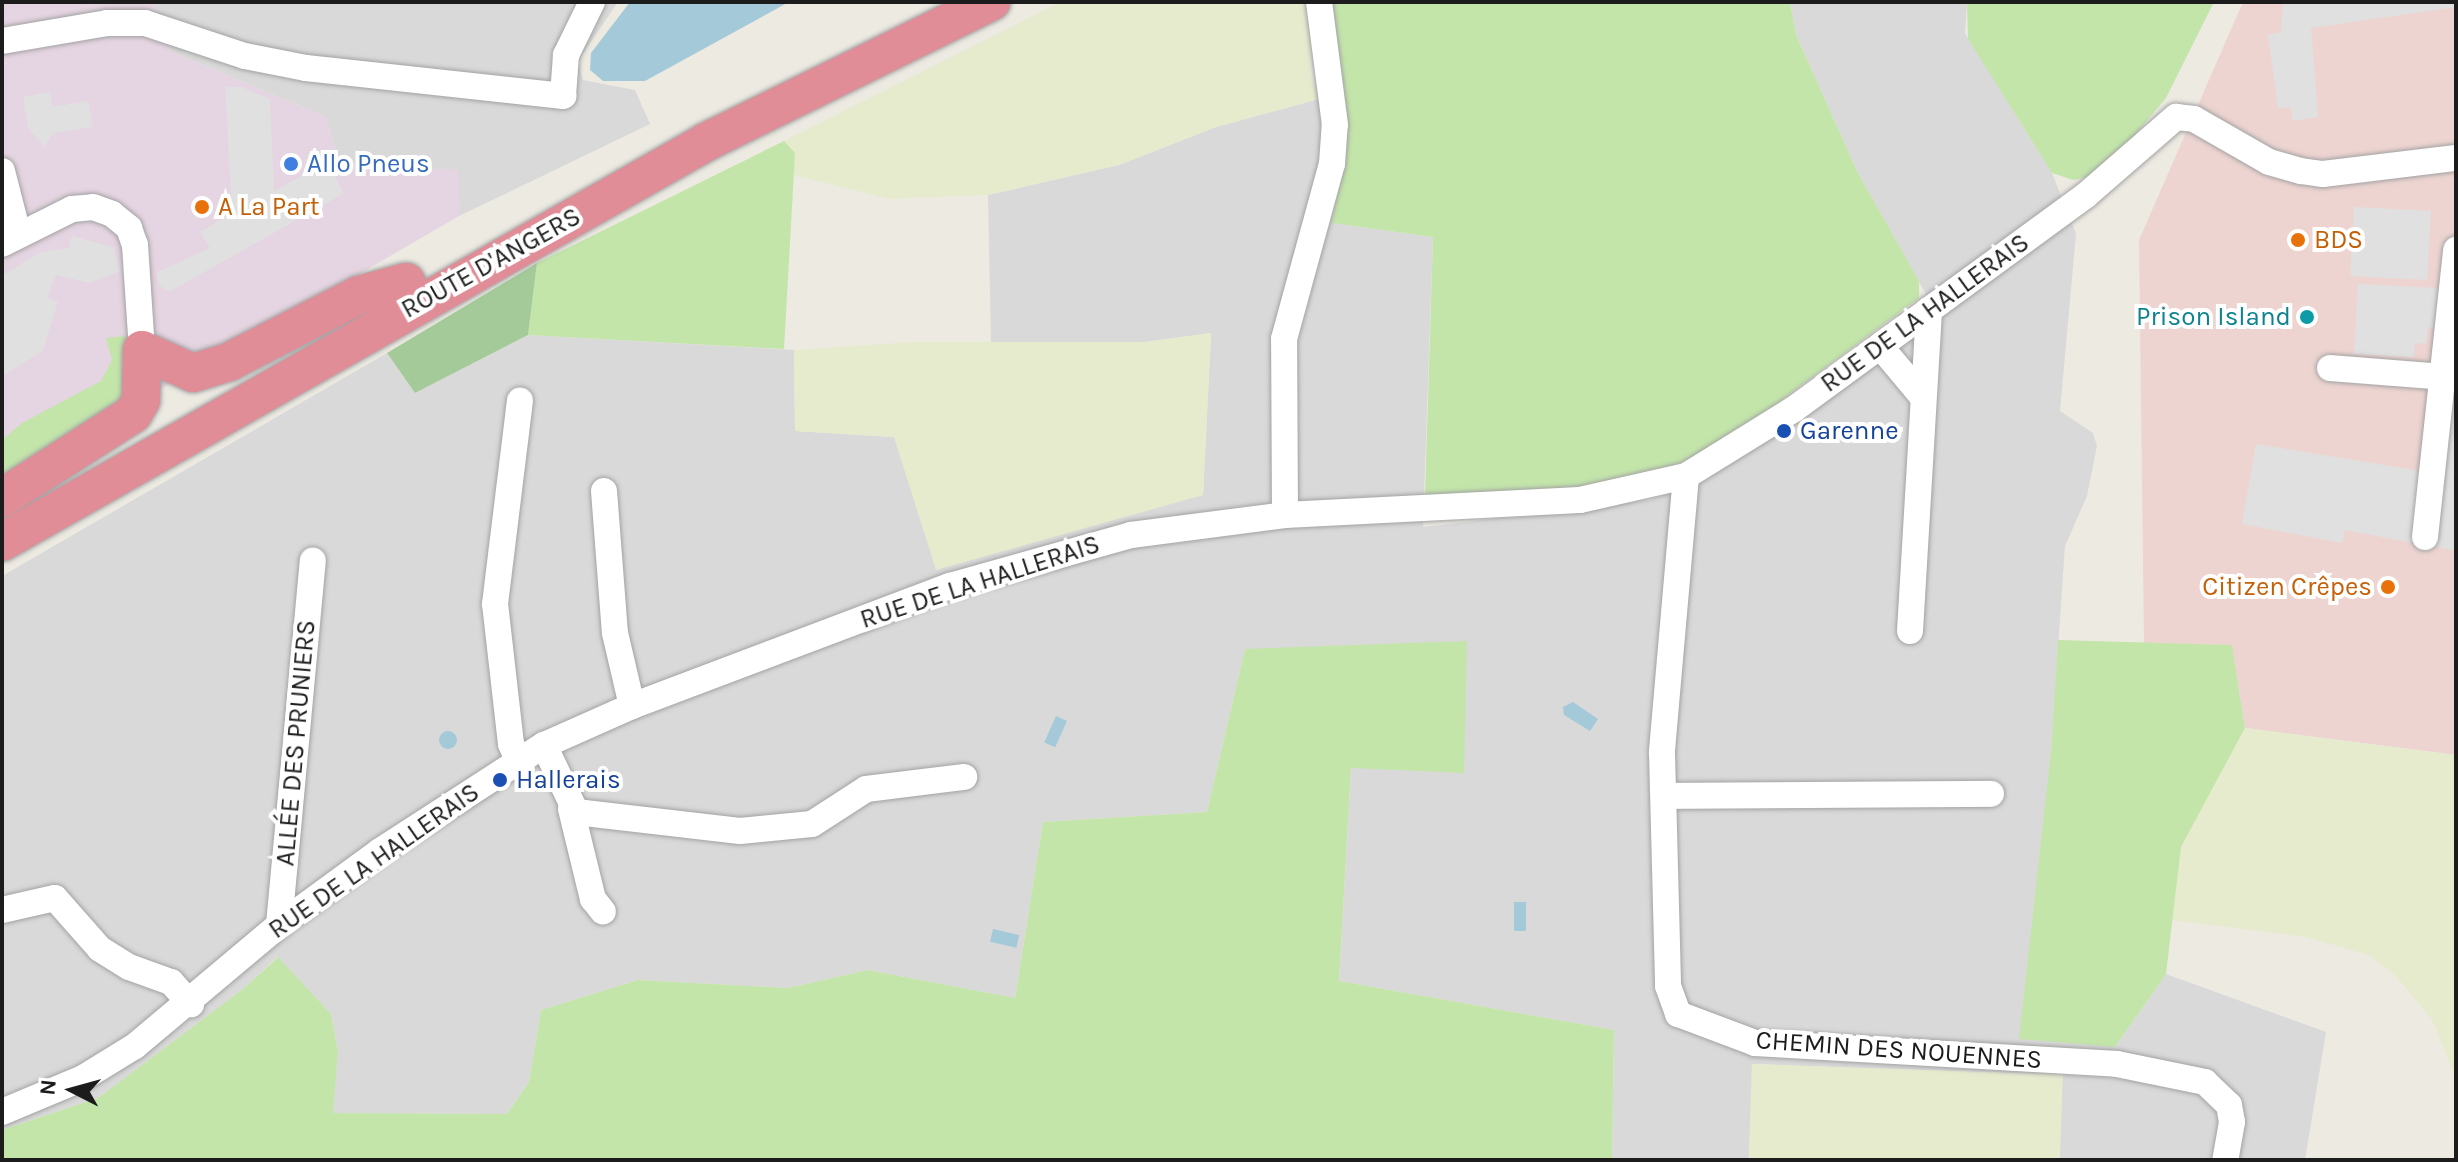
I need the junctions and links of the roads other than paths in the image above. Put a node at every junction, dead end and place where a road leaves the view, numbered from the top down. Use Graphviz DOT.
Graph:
graph roads {
  1 [pos="592,2"];
  2 [pos="935,2"];
  3 [pos="991,2"];
  4 [pos="1319,8"];
  5 [pos="2,41"];
  6 [pos="2456,158"];
  7 [pos="2,171"];
  8 [pos="10,239"];
  9 [pos="2456,250"];
  10 [pos="406,282"];
  11 [pos="1929,310"];
  12 [pos="1880,346"];
  13 [pos="142,350"];
  14 [pos="2330,368"];
  15 [pos="2450,377"];
  16 [pos="1922,396"];
  17 [pos="520,401"];
  18 [pos="1686,476"];
  19 [pos="604,491"];
  20 [pos="2,498"];
  21 [pos="2,513"];
  22 [pos="1285,515"];
  23 [pos="2425,537"];
  24 [pos="2,542"];
  25 [pos="313,561"];
  26 [pos="1910,631"];
  27 [pos="632,706"];
  28 [pos="544,745"];
  29 [pos="518,761"];
  30 [pos="964,777"];
  31 [pos="1991,794"];
  32 [pos="1664,796"];
  33 [pos="571,809"];
  34 [pos="2,910"];
  35 [pos="603,912"];
  36 [pos="279,925"];
  37 [pos="191,1004"];
  38 [pos="2,1112"];
  39 [pos="2225,1160"];
  1 -- 5 [label="street"];
  2 -- 10 [label="highway, ROUTE D'ANGERS"];
  3 -- 24 [label="highway, ROUTE D'ANGERS"];
  4 -- 22 [label="street"];
  6 -- 11 [label="street, RUE DE LA HALLERAIS"];
  7 -- 8 [label="street"];
  8 -- 13 [label="street"];
  9 -- 15 [label="street"];
  10 -- 13 [label="highway"];
  10 -- 21 [label="highway, ROUTE D'ANGERS"];
  11 -- 12 [label="street, RUE DE LA HALLERAIS"];
  11 -- 16 [label="street"];
  12 -- 16 [label="street"];
  12 -- 18 [label="street, RUE DE LA HALLERAIS"];
  13 -- 20 [label="highway"];
  14 -- 15 [label="street"];
  15 -- 23 [label="street"];
  16 -- 26 [label="street"];
  17 -- 29 [label="street"];
  18 -- 22 [label="street, RUE DE LA HALLERAIS"];
  18 -- 32 [label="street, CHEMIN DES NOUENNES"];
  19 -- 27 [label="street"];
  22 -- 27 [label="street, RUE DE LA HALLERAIS"];
  25 -- 36 [label="street, ALLÉE DES PRUNIERS"];
  27 -- 28 [label="street, RUE DE LA HALLERAIS"];
  28 -- 29 [label="street, RUE DE LA HALLERAIS"];
  28 -- 33 [label="street"];
  29 -- 36 [label="street, RUE DE LA HALLERAIS"];
  30 -- 33 [label="street"];
  31 -- 32 [label="street"];
  32 -- 39 [label="street, CHEMIN DES NOUENNES"];
  33 -- 35 [label="street"];
  34 -- 37 [label="street"];
  36 -- 37 [label="street, RUE DE LA HALLERAIS"];
  37 -- 38 [label="street, RUE DE LA HALLERAIS"];
}
